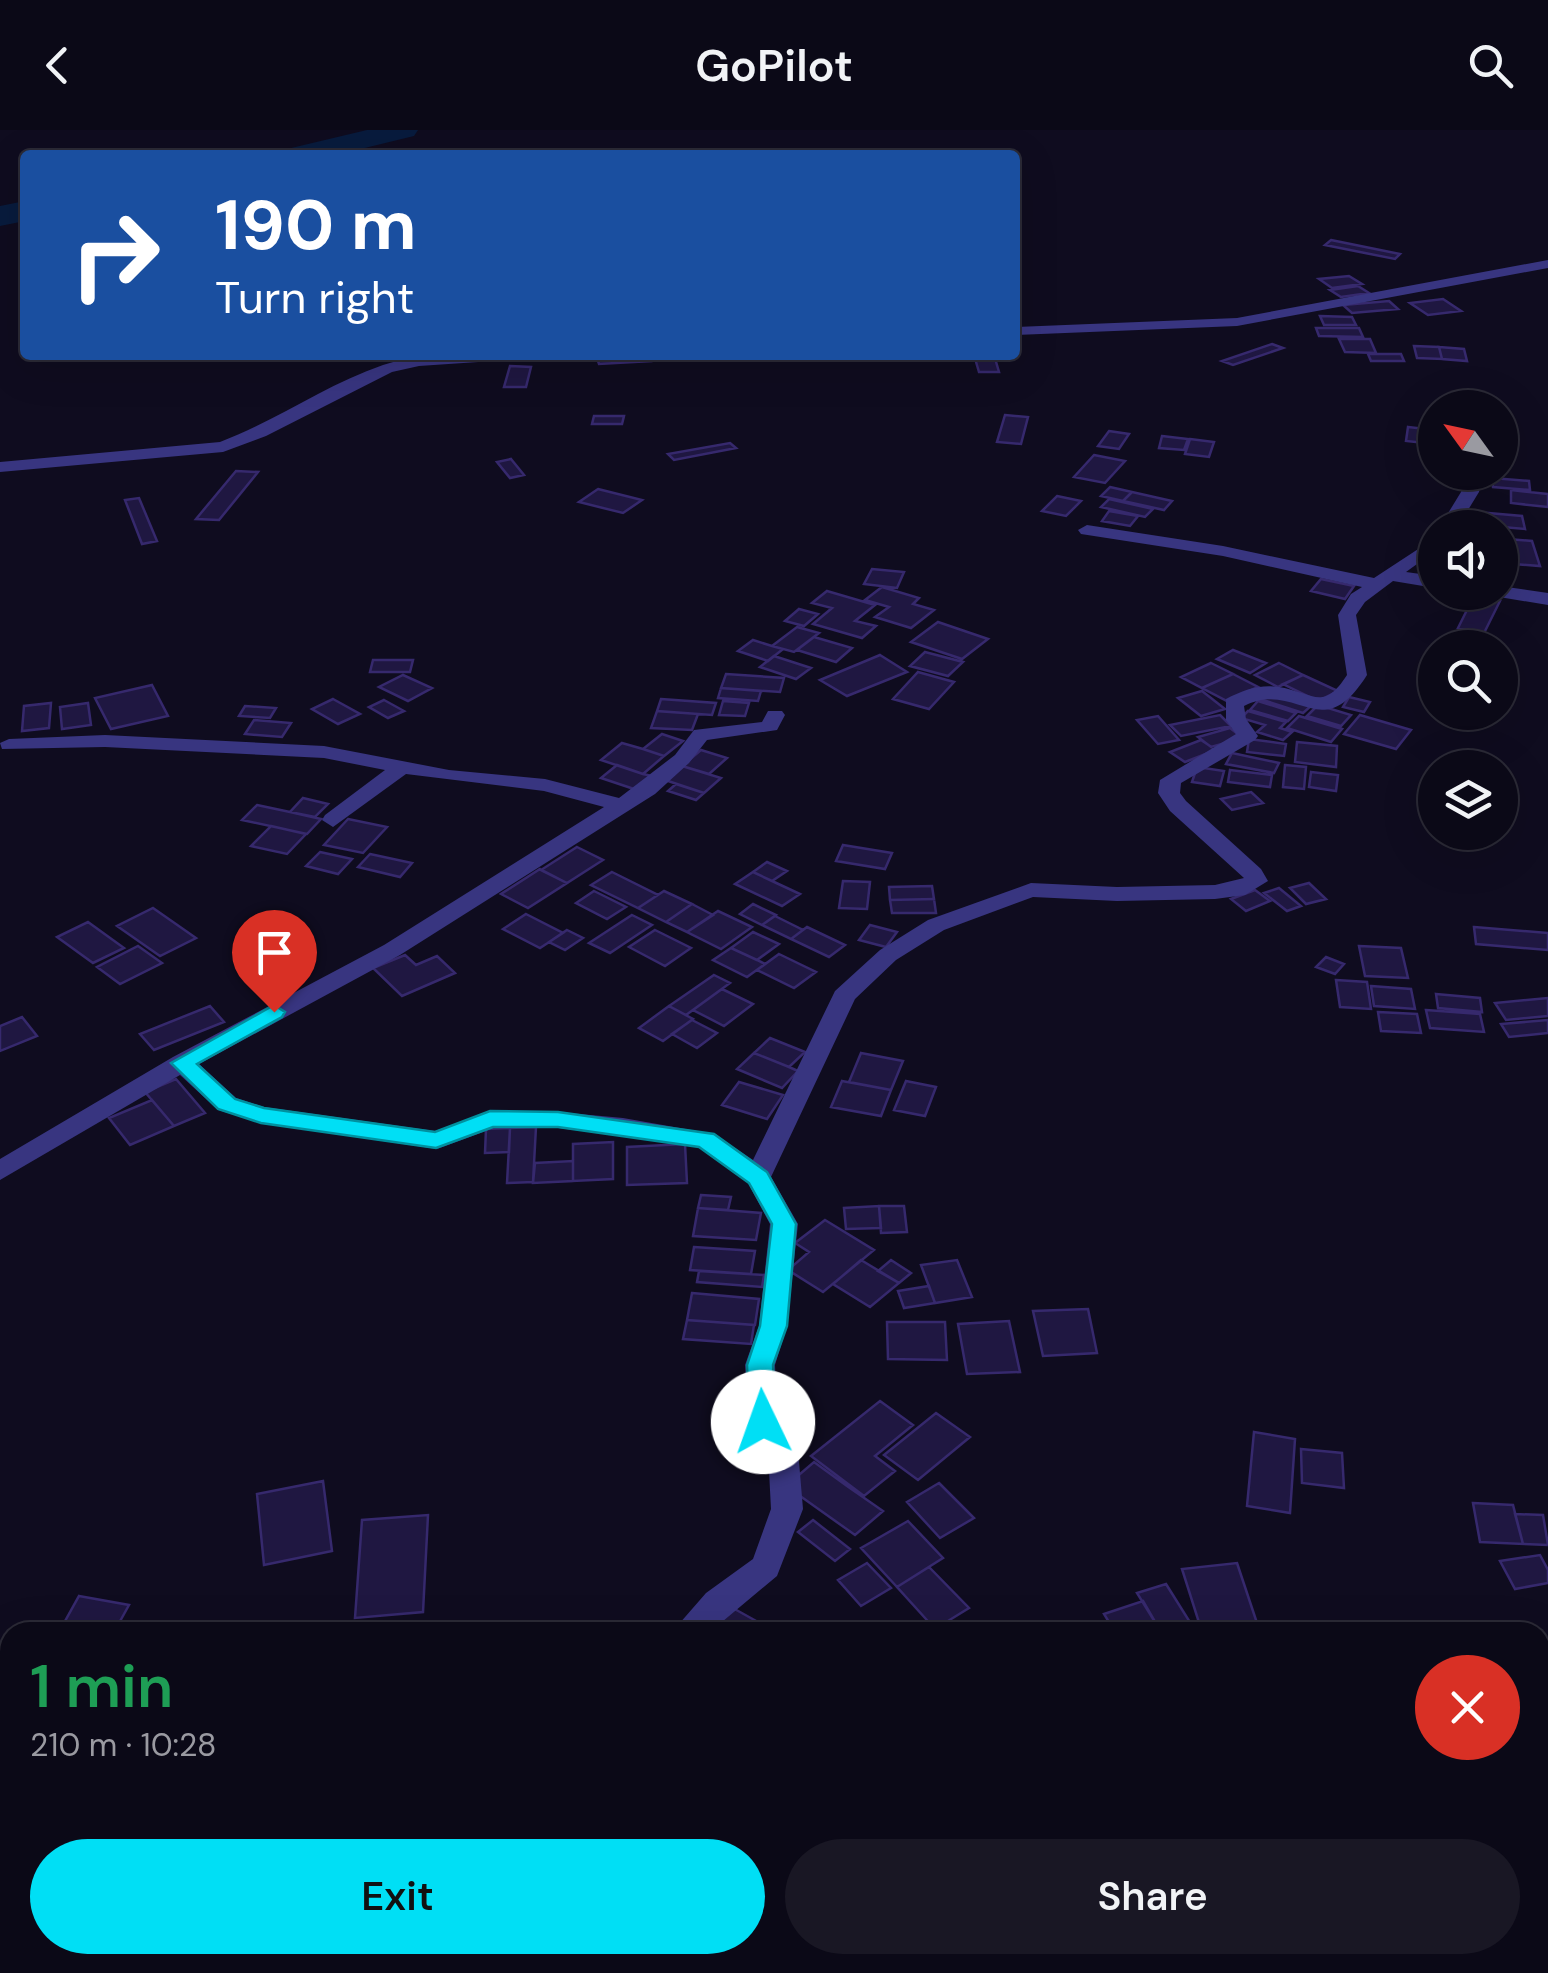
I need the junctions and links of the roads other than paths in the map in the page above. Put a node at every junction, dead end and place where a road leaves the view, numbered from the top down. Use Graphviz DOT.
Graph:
graph roads {
  1 [pos="1548,264"];
  2 [pos="1020,332"];
  3 [pos="434,360"];
  4 [pos="0,468"];
  5 [pos="1087,530"];
  6 [pos="1418,555"];
  7 [pos="1382,580"];
  8 [pos="1418,581"];
  9 [pos="1518,595"];
  10 [pos="1548,599"];
  11 [pos="775,715"];
  12 [pos="9,745"];
  13 [pos="402,767"];
  14 [pos="618,804"];
  15 [pos="333,820"];
  16 [pos="182,1063"];
  17 [pos="0,1172"];
  18 [pos="758,1178"];
  19 [pos="699,1622"];
  1 -- 2 [label="street"];
  3 -- 4 [label="street"];
  5 -- 7 [label="street"];
  6 -- 7 [label="street"];
  7 -- 8 [label="street"];
  7 -- 18 [label="street"];
  9 -- 10 [label="street"];
  11 -- 14 [label="street"];
  12 -- 13 [label="street"];
  13 -- 14 [label="street"];
  13 -- 15 [label="street"];
  14 -- 16 [label="street"];
  16 -- 17 [label="street"];
  16 -- 18 [label="street"];
  18 -- 19 [label="street"];
}
